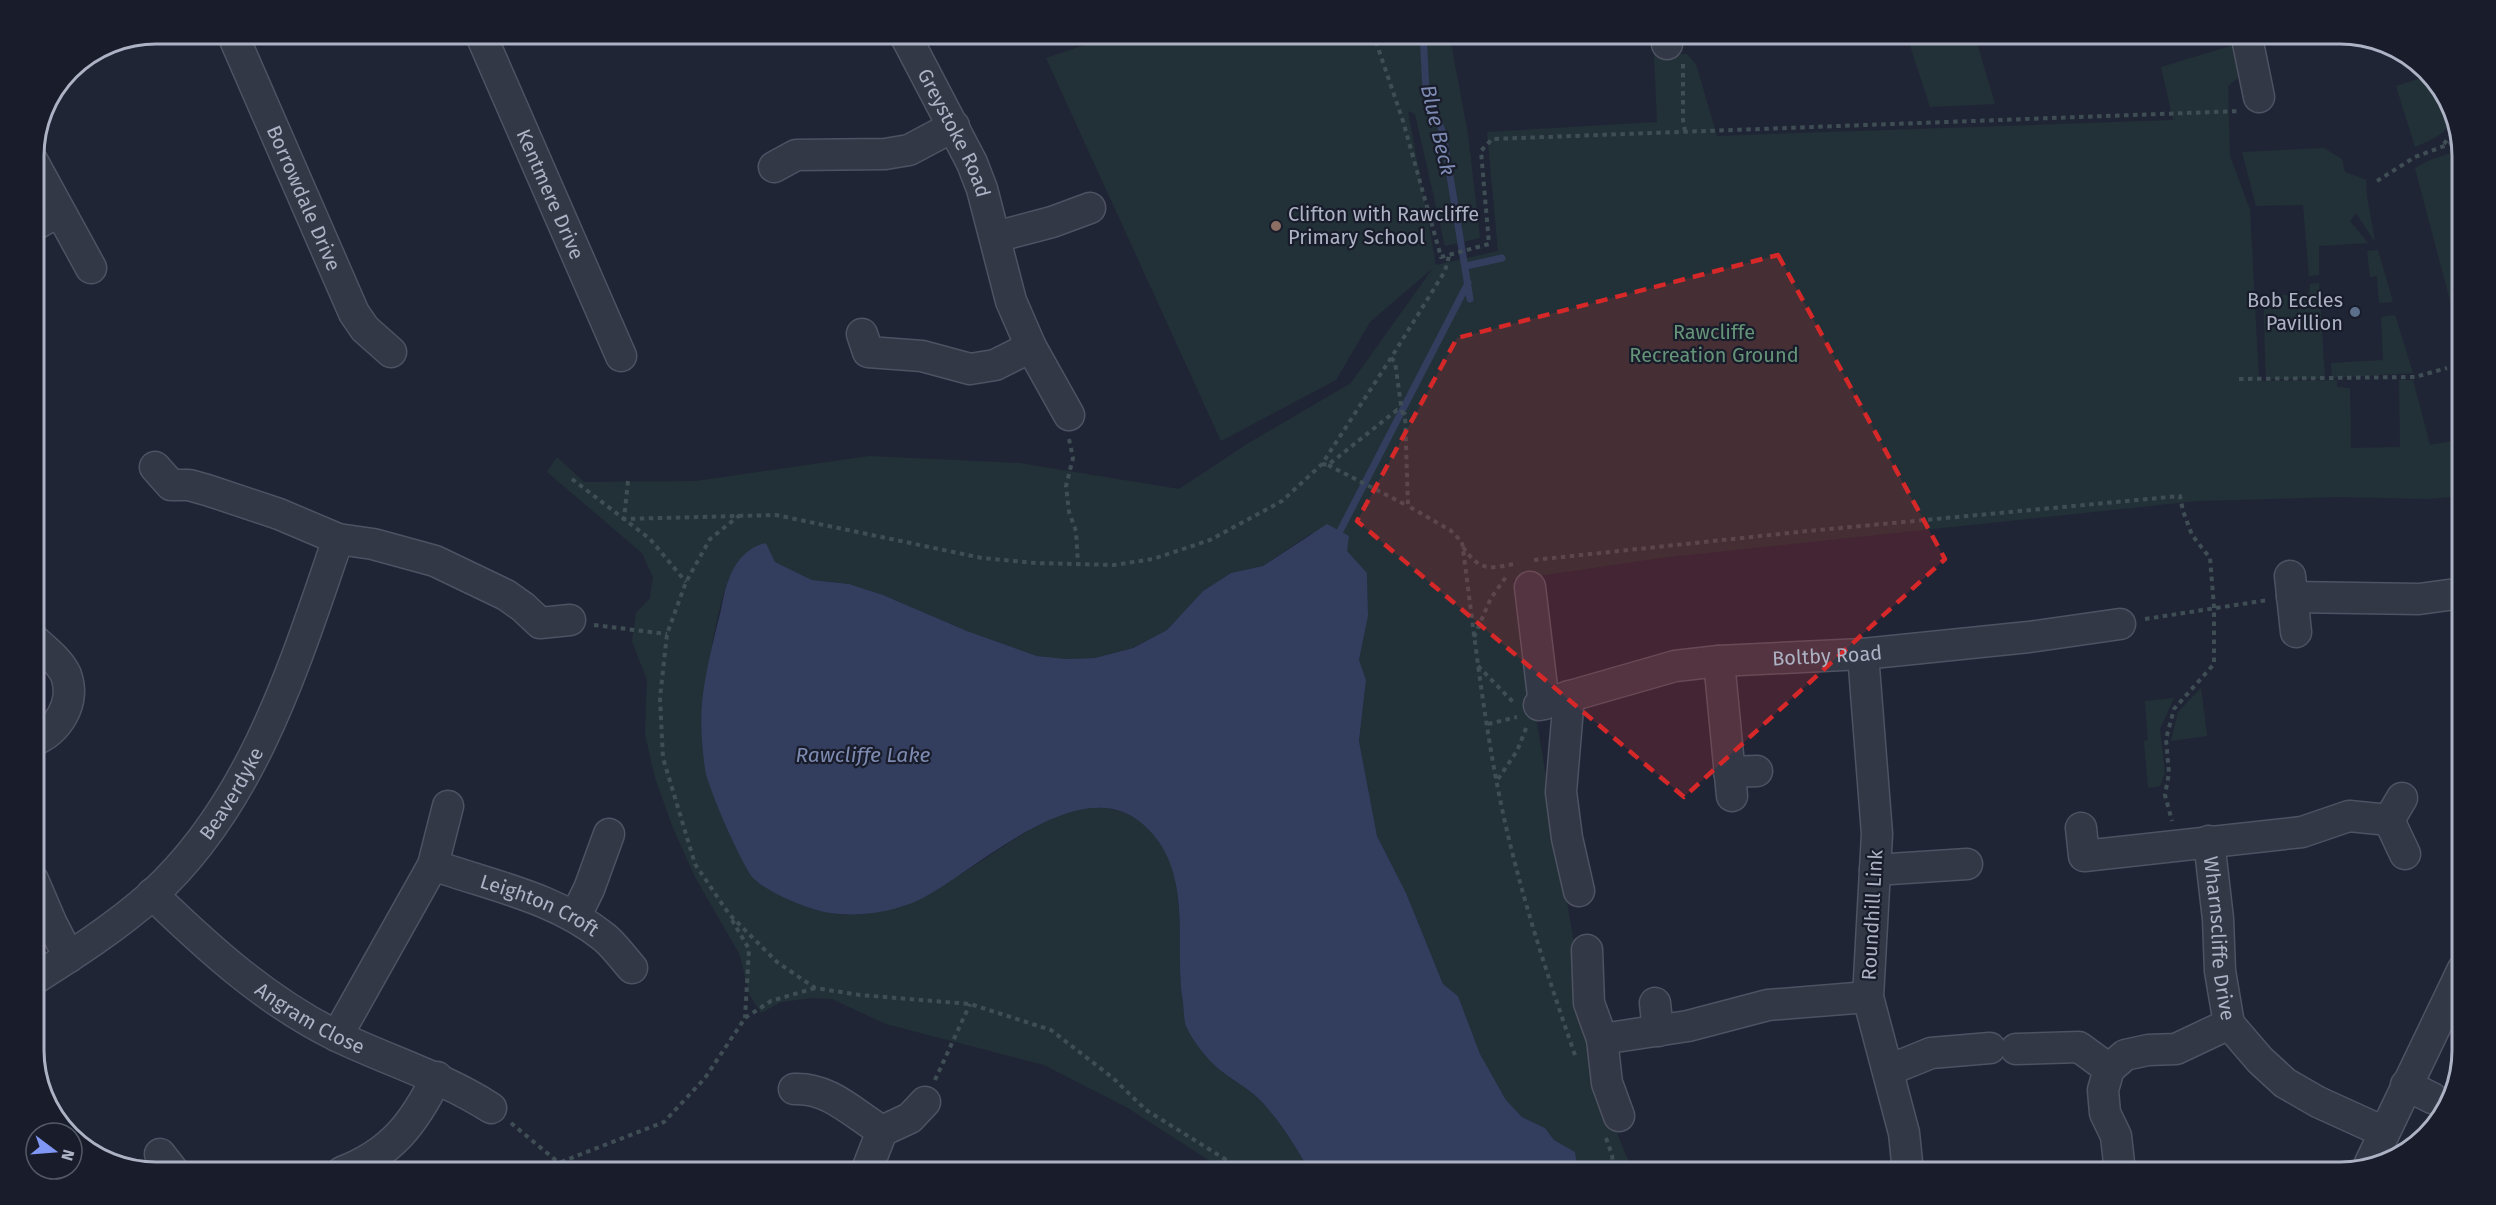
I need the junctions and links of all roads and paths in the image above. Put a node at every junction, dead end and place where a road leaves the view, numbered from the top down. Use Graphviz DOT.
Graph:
graph roads {
  1 [pos="237,44"];
  2 [pos="485,44"];
  3 [pos="909,44"];
  4 [pos="1377,44"];
  5 [pos="1672,44"];
  6 [pos="2247,44"];
  7 [pos="2251,104"];
  8 [pos="954,126"];
  9 [pos="1685,131"];
  10 [pos="2450,135"];
  11 [pos="2451,143"];
  12 [pos="2443,145"];
  13 [pos="788,154"];
  14 [pos="2378,181"];
  15 [pos="44,183"];
  16 [pos="1090,208"];
  17 [pos="59,211"];
  18 [pos="44,220"];
  19 [pos="995,237"];
  20 [pos="1450,255"];
  21 [pos="91,268"];
  22 [pos="1031,347"];
  23 [pos="863,350"];
  24 [pos="390,352"];
  25 [pos="621,356"];
  26 [pos="1391,358"];
  27 [pos="2447,368"];
  28 [pos="2239,379"];
  29 [pos="1402,412"];
  30 [pos="1069,415"];
  31 [pos="1322,464"];
  32 [pos="1328,465"];
  33 [pos="155,467"];
  34 [pos="572,479"];
  35 [pos="628,481"];
  36 [pos="1408,506"];
  37 [pos="740,515"];
  38 [pos="624,519"];
  39 [pos="338,539"];
  40 [pos="1462,547"];
  41 [pos="1078,564"];
  42 [pos="1527,574"];
  43 [pos="686,582"];
  44 [pos="2291,587"];
  45 [pos="2452,594"];
  46 [pos="2214,607"];
  47 [pos="570,620"];
  48 [pos="2120,624"];
  49 [pos="2296,632"];
  50 [pos="667,634"];
  51 [pos="1474,637"];
  52 [pos="44,650"];
  53 [pos="1863,654"];
  54 [pos="1719,661"];
  55 [pos="1478,666"];
  56 [pos="1541,707"];
  57 [pos="1488,724"];
  58 [pos="44,737"];
  59 [pos="1498,779"];
  60 [pos="1739,780"];
  61 [pos="448,806"];
  62 [pos="2081,828"];
  63 [pos="609,834"];
  64 [pos="2209,841"];
  65 [pos="2178,845"];
  66 [pos="2405,854"];
  67 [pos="1967,864"];
  68 [pos="433,865"];
  69 [pos="1875,870"];
  70 [pos="1579,891"];
  71 [pos="152,894"];
  72 [pos="44,906"];
  73 [pos="729,914"];
  74 [pos="576,917"];
  75 [pos="1587,950"];
  76 [pos="69,957"];
  77 [pos="632,968"];
  78 [pos="44,973"];
  79 [pos="815,988"];
  80 [pos="1868,997"];
  81 [pos="2452,1000"];
  82 [pos="970,1004"];
  83 [pos="745,1018"];
  84 [pos="2229,1024"];
  85 [pos="337,1036"];
  86 [pos="1602,1039"];
  87 [pos="1579,1066"];
  88 [pos="2109,1069"];
  89 [pos="1889,1070"];
  90 [pos="436,1077"];
  91 [pos="794,1089"];
  92 [pos="925,1102"];
  93 [pos="491,1108"];
  94 [pos="1612,1126"];
  95 [pos="882,1131"];
  96 [pos="2384,1132"];
  97 [pos="2373,1157"];
  98 [pos="362,1162"];
  99 [pos="561,1162"];
  100 [pos="871,1162"];
  101 [pos="1228,1162"];
  102 [pos="1613,1162"];
  103 [pos="1907,1162"];
  104 [pos="2119,1162"];
  1 -- 24 [label="street, Borrowdale Drive"];
  2 -- 25 [label="street, Kentmere Drive"];
  3 -- 8 [label="street, Greystoke Road"];
  4 -- 20 [label="path"];
  5 -- 9 [label="path"];
  6 -- 7 [label="street"];
  7 -- 9 [label="path"];
  8 -- 13 [label="street"];
  8 -- 19 [label="street, Greystoke Road"];
  9 -- 20 [label="path"];
  10 -- 12 [label="path"];
  11 -- 12 [label="path"];
  12 -- 14 [label="path"];
  15 -- 17 [label="street"];
  16 -- 19 [label="street"];
  17 -- 18 [label="street"];
  17 -- 21 [label="street"];
  19 -- 22 [label="street, Greystoke Road"];
  20 -- 26 [label="path"];
  22 -- 23 [label="street"];
  22 -- 30 [label="street, Greystoke Road"];
  26 -- 29 [label="path"];
  26 -- 31 [label="path"];
  27 -- 28 [label="path"];
  29 -- 32 [label="path"];
  29 -- 36 [label="path"];
  30 -- 41 [label="path"];
  31 -- 32 [label="path"];
  31 -- 41 [label="path"];
  32 -- 36 [label="path"];
  33 -- 39 [label="street"];
  34 -- 38 [label="path"];
  35 -- 38 [label="path"];
  36 -- 40 [label="path"];
  37 -- 38 [label="path"];
  37 -- 41 [label="path"];
  37 -- 43 [label="path"];
  38 -- 43 [label="path"];
  39 -- 47 [label="street"];
  39 -- 71 [label="street, Beaverdyke"];
  40 -- 42 [label="path"];
  40 -- 51 [label="path"];
  42 -- 46 [label="path"];
  42 -- 51 [label="path"];
  42 -- 56 [label="street"];
  43 -- 50 [label="path"];
  44 -- 45 [label="street"];
  44 -- 46 [label="path"];
  44 -- 49 [label="street"];
  46 -- 48 [label="path"];
  46 -- 65 [label="path"];
  47 -- 50 [label="path"];
  48 -- 53 [label="street, Boltby Road"];
  50 -- 73 [label="path"];
  51 -- 55 [label="path"];
  52 -- 58 [label="street"];
  53 -- 54 [label="street, Boltby Road"];
  53 -- 69 [label="street, Roundhill Link"];
  54 -- 56 [label="street, Boltby Road"];
  54 -- 60 [label="street"];
  55 -- 56 [label="path"];
  55 -- 57 [label="path"];
  56 -- 57 [label="path"];
  56 -- 59 [label="path"];
  56 -- 70 [label="street"];
  57 -- 59 [label="path"];
  59 -- 87 [label="path"];
  61 -- 68 [label="street"];
  62 -- 65 [label="street"];
  63 -- 74 [label="street"];
  64 -- 65 [label="street"];
  64 -- 66 [label="street"];
  64 -- 84 [label="street, Wharnscliffe Drive"];
  67 -- 69 [label="street"];
  68 -- 74 [label="street, Leighton Croft"];
  68 -- 85 [label="street"];
  69 -- 80 [label="street, Roundhill Link"];
  71 -- 76 [label="street, Beaverdyke"];
  71 -- 85 [label="street, Angram Close"];
  72 -- 76 [label="street"];
  73 -- 79 [label="path"];
  73 -- 83 [label="path"];
  74 -- 77 [label="street, Leighton Croft"];
  75 -- 86 [label="street"];
  76 -- 78 [label="street, Beaverdyke"];
  79 -- 82 [label="path"];
  79 -- 83 [label="path"];
  80 -- 86 [label="street"];
  80 -- 89 [label="street, Roundhill Link"];
  81 -- 96 [label="street"];
  82 -- 92 [label="path"];
  82 -- 101 [label="path"];
  83 -- 99 [label="path"];
  84 -- 88 [label="street"];
  84 -- 96 [label="street, Wharnscliffe Drive"];
  85 -- 90 [label="street, Angram Close"];
  86 -- 94 [label="street"];
  88 -- 89 [label="street"];
  88 -- 104 [label="street"];
  89 -- 103 [label="street, Roundhill Link"];
  90 -- 93 [label="street, Angram Close"];
  90 -- 98 [label="street"];
  91 -- 95 [label="street"];
  92 -- 95 [label="street"];
  93 -- 99 [label="path"];
  94 -- 102 [label="path"];
  95 -- 100 [label="street"];
  96 -- 97 [label="street"];
}
